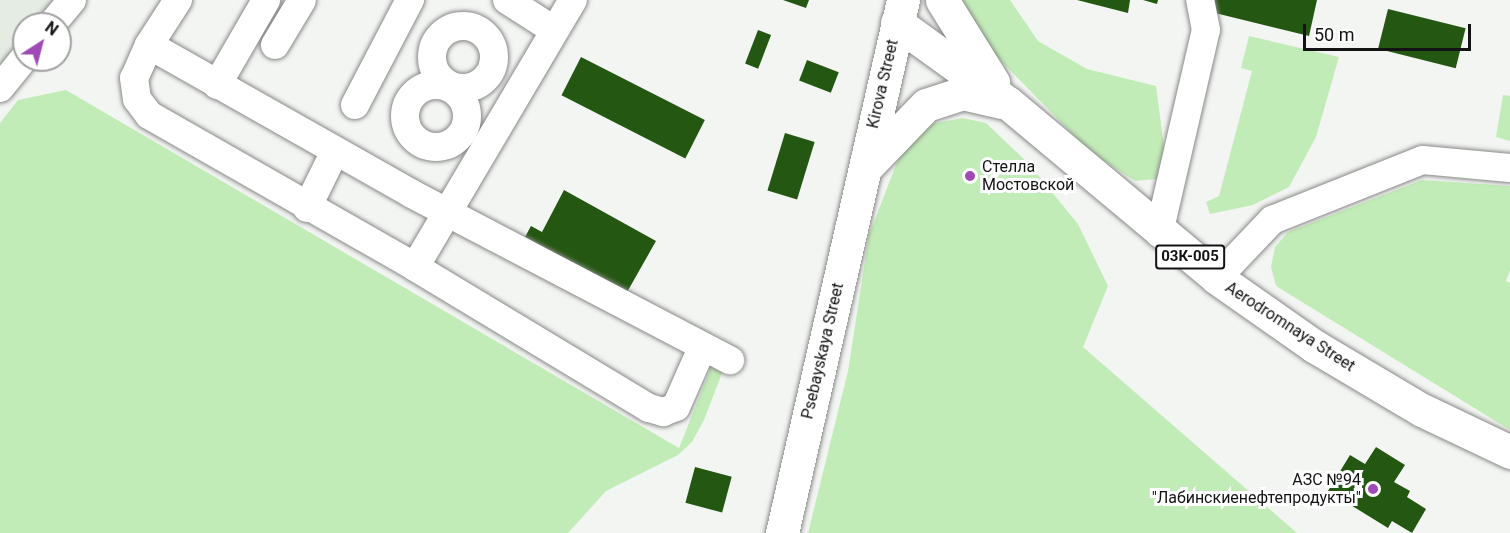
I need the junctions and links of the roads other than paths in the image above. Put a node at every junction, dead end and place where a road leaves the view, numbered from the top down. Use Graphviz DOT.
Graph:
graph roads {
  1 [pos="72,0"];
  2 [pos="178,0"];
  3 [pos="266,0"];
  4 [pos="302,0"];
  5 [pos="411,0"];
  6 [pos="498,0"];
  7 [pos="507,0"];
  8 [pos="573,0"];
  9 [pos="942,0"];
  10 [pos="1200,0"];
  11 [pos="900,11"];
  12 [pos="62,12"];
  13 [pos="480,30"];
  14 [pos="554,30"];
  15 [pos="148,45"];
  16 [pos="275,45"];
  17 [pos="13,72"];
  18 [pos="217,85"];
  19 [pos="0,88"];
  20 [pos="1008,103"];
  21 [pos="354,105"];
  22 [pos="335,151"];
  23 [pos="1510,168"];
  24 [pos="864,169"];
  25 [pos="307,208"];
  26 [pos="447,210"];
  27 [pos="1159,232"];
  28 [pos="415,267"];
  29 [pos="1217,278"];
  30 [pos="702,348"];
  31 [pos="730,360"];
  32 [pos="1510,452"];
  33 [pos="782,533"];
  1 -- 12 [label="street"];
  2 -- 15 [label="street"];
  3 -- 18 [label="street"];
  4 -- 16 [label="street"];
  5 -- 21 [label="street"];
  6 -- 13 [label="street"];
  7 -- 14 [label="street"];
  8 -- 14 [label="street"];
  9 -- 20 [label="main road, Aerodromnaya Street"];
  10 -- 27 [label="street"];
  11 -- 20 [label="main road, Aerodromnaya Street / 03К-005"];
  11 -- 24 [label="main road, Kirova Street / 03К-005"];
  13 -- 13 [label="street"];
  14 -- 26 [label="street"];
  15 -- 18 [label="street"];
  15 -- 25 [label="street"];
  17 -- 19 [label="street"];
  18 -- 22 [label="street"];
  20 -- 24 [label="main road, Aerodromnaya Street / 03К-005"];
  20 -- 27 [label="main road, Aerodromnaya Street / 03К-005"];
  22 -- 25 [label="street"];
  22 -- 26 [label="street"];
  23 -- 29 [label="street"];
  24 -- 33 [label="main road, Psebayskaya Street / 03К-005"];
  25 -- 28 [label="street"];
  26 -- 28 [label="street"];
  26 -- 30 [label="street"];
  27 -- 29 [label="main road, Aerodromnaya Street / 03К-005"];
  28 -- 30 [label="street"];
  29 -- 32 [label="main road, Aerodromnaya Street / 03К-005"];
  30 -- 31 [label="street"];
}
